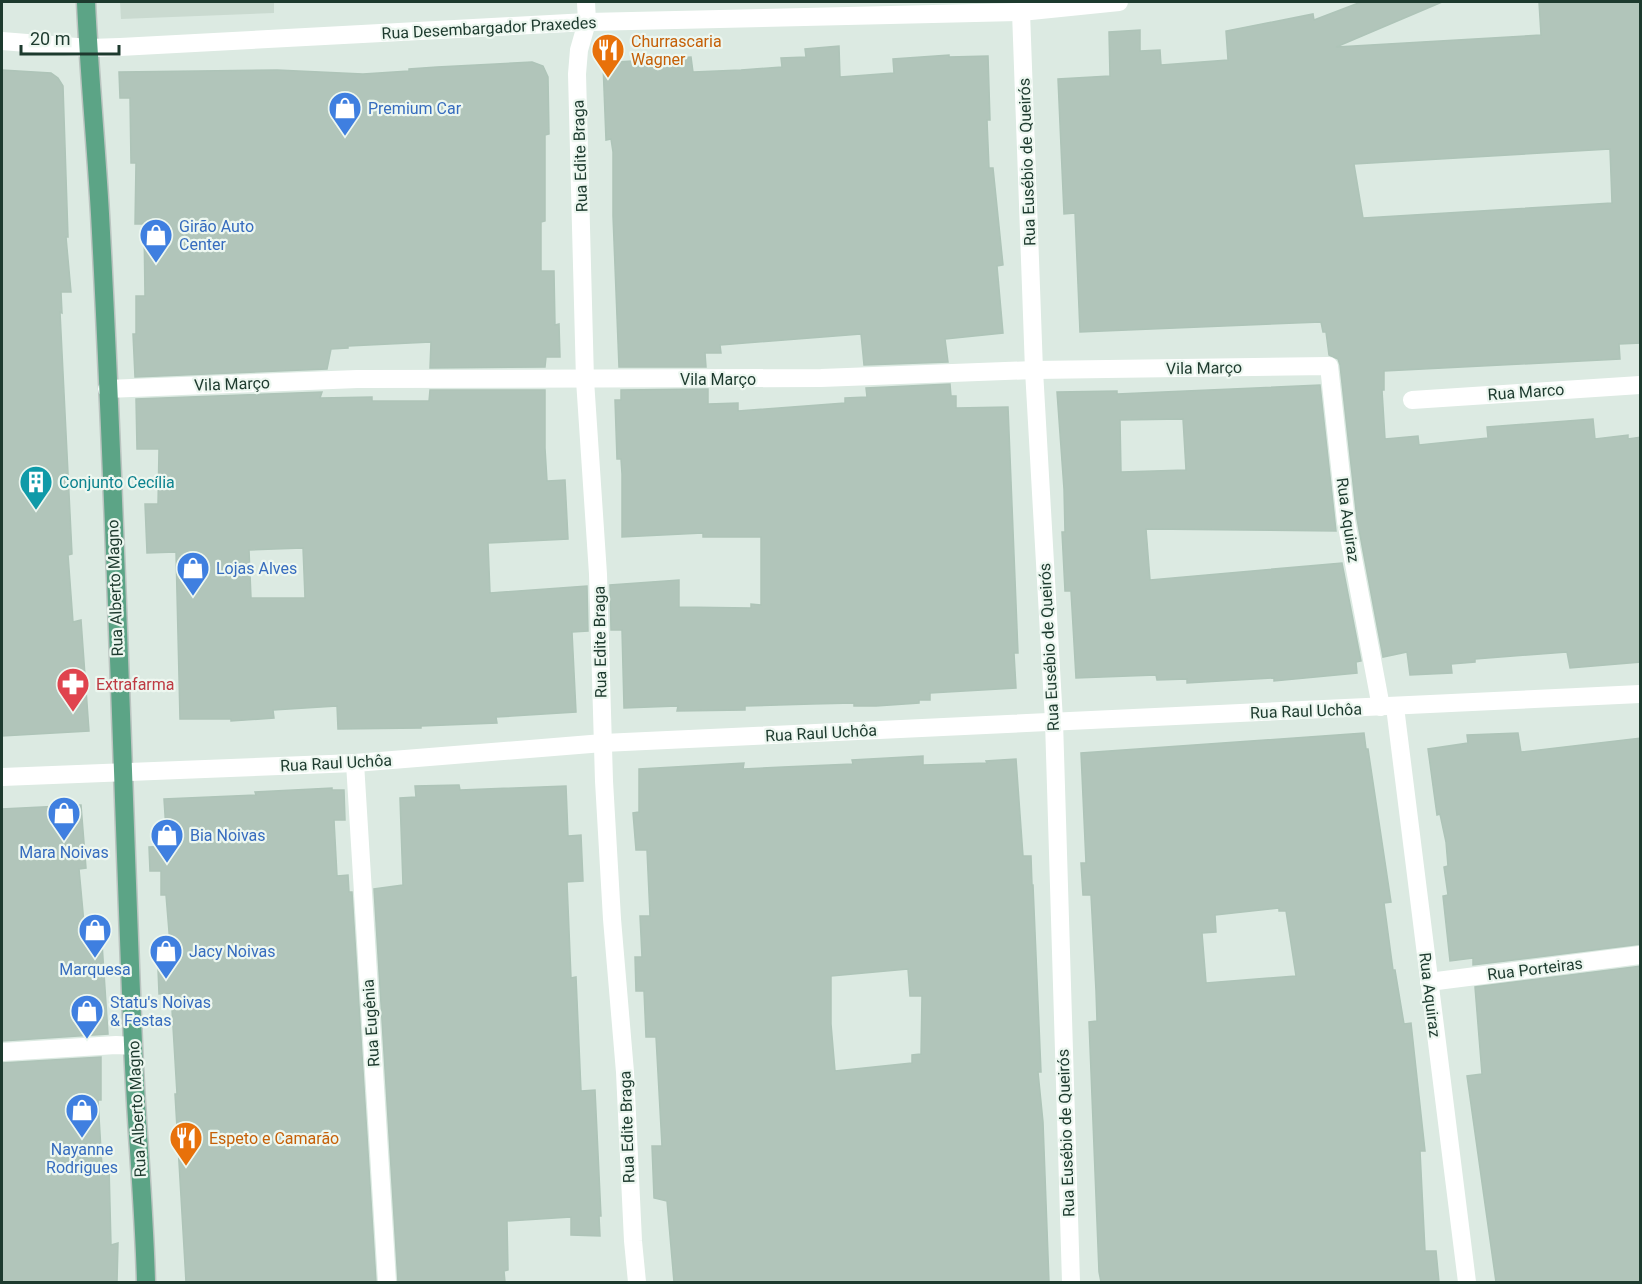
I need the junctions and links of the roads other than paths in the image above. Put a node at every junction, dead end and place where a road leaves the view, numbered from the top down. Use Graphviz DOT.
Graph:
graph roads {
  1 [pos="86,2"];
  2 [pos="586,2"];
  3 [pos="1119,2"];
  4 [pos="1059,4"];
  5 [pos="1021,12"];
  6 [pos="587,22"];
  7 [pos="2,41"];
  8 [pos="89,48"];
  9 [pos="1329,366"];
  10 [pos="1034,370"];
  11 [pos="585,380"];
  12 [pos="1641,385"];
  13 [pos="107,389"];
  14 [pos="1412,400"];
  15 [pos="1641,694"];
  16 [pos="1388,707"];
  17 [pos="1054,722"];
  18 [pos="603,743"];
  19 [pos="355,763"];
  20 [pos="122,772"];
  21 [pos="2,777"];
  22 [pos="1641,955"];
  23 [pos="1429,982"];
  24 [pos="133,1046"];
  25 [pos="2,1052"];
  26 [pos="146,1282"];
  27 [pos="387,1282"];
  28 [pos="637,1282"];
  29 [pos="1071,1282"];
  30 [pos="1467,1282"];
  1 -- 8 [label="main road, Rua Alberto Magno"];
  2 -- 6 [label="street, Rua Edite Braga"];
  3 -- 4 [label="street, Rua Desembargador Praxedes"];
  4 -- 5 [label="street, Rua Desembargador Praxedes"];
  5 -- 6 [label="street, Rua Desembargador Praxedes"];
  5 -- 10 [label="street, Rua Eusébio de Queirós"];
  6 -- 8 [label="street, Rua Desembargador Praxedes"];
  6 -- 11 [label="street, Rua Edite Braga"];
  7 -- 8 [label="street, Rua Desembargador Praxedes"];
  8 -- 13 [label="main road, Rua Alberto Magno"];
  9 -- 10 [label="street, Vila Março"];
  9 -- 16 [label="street, Rua Aquiraz"];
  10 -- 11 [label="street, Vila Março"];
  10 -- 17 [label="street, Rua Eusébio de Queirós"];
  11 -- 13 [label="street, Vila Março"];
  11 -- 18 [label="street, Rua Edite Braga"];
  12 -- 14 [label="street, Rua Marco"];
  13 -- 20 [label="main road, Rua Alberto Magno"];
  15 -- 16 [label="street, Rua Raul Uchôa"];
  16 -- 17 [label="street, Rua Raul Uchôa"];
  16 -- 23 [label="street, Rua Aquiraz"];
  17 -- 18 [label="street, Rua Raul Uchôa"];
  17 -- 29 [label="street, Rua Eusébio de Queirós"];
  18 -- 19 [label="street, Rua Raul Uchôa"];
  18 -- 28 [label="street, Rua Edite Braga"];
  19 -- 20 [label="street, Rua Raul Uchôa"];
  19 -- 27 [label="street, Rua Eugênia"];
  20 -- 21 [label="street, Rua Raul Uchôa"];
  20 -- 24 [label="main road, Rua Alberto Magno"];
  22 -- 23 [label="street, Rua Porteiras"];
  23 -- 30 [label="street, Rua Aquiraz"];
  24 -- 25 [label="street"];
  24 -- 26 [label="main road, Rua Alberto Magno"];
}
